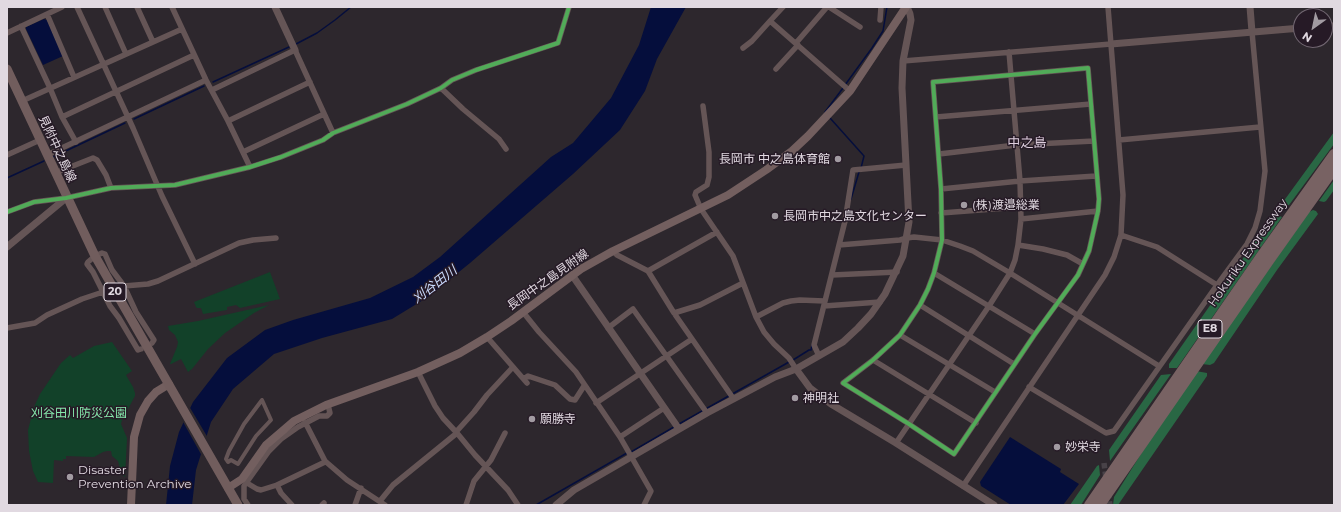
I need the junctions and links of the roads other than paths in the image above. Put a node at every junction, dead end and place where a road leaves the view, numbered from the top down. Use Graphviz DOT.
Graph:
graph roads {
  1 [pos="62,7"];
  2 [pos="77,7"];
  3 [pos="105,7"];
  4 [pos="137,7"];
  5 [pos="172,7"];
  6 [pos="275,7"];
  7 [pos="569,7"];
  8 [pos="783,7"];
  9 [pos="828,7"];
  10 [pos="881,7"];
  11 [pos="906,7"];
  12 [pos="1108,7"];
  13 [pos="1250,7"];
  14 [pos="46,14"];
  15 [pos="770,20"];
  16 [pos="880,20"];
  17 [pos="22,26"];
  18 [pos="860,27"];
  19 [pos="182,29"];
  20 [pos="1293,29"];
  21 [pos="1252,32"];
  22 [pos="7,33"];
  23 [pos="153,42"];
  24 [pos="797,44"];
  25 [pos="1111,44"];
  26 [pos="743,48"];
  27 [pos="295,50"];
  28 [pos="1009,52"];
  29 [pos="126,54"];
  30 [pos="194,55"];
  31 [pos="903,61"];
  32 [pos="103,64"];
  33 [pos="7,69"];
  34 [pos="776,69"];
  35 [pos="1010,75"];
  36 [pos="74,77"];
  37 [pos="206,80"];
  38 [pos="310,82"];
  39 [pos="50,88"];
  40 [pos="441,88"];
  41 [pos="212,90"];
  42 [pos="850,90"];
  43 [pos="116,92"];
  44 [pos="22,101"];
  45 [pos="1091,104"];
  46 [pos="702,106"];
  47 [pos="1014,110"];
  48 [pos="324,114"];
  49 [pos="62,117"];
  50 [pos="127,117"];
  51 [pos="936,117"];
  52 [pos="228,121"];
  53 [pos="1260,127"];
  54 [pos="333,134"];
  55 [pos="40,140"];
  56 [pos="1119,140"];
  57 [pos="1094,141"];
  58 [pos="76,142"];
  59 [pos="1016,145"];
  60 [pos="506,149"];
  61 [pos="243,152"];
  62 [pos="939,154"];
  63 [pos="1334,154"];
  64 [pos="7,155"];
  65 [pos="47,155"];
  66 [pos="906,165"];
  67 [pos="250,168"];
  68 [pos="1334,170"];
  69 [pos="55,173"];
  70 [pos="1096,176"];
  71 [pos="1020,180"];
  72 [pos="158,186"];
  73 [pos="111,188"];
  74 [pos="941,189"];
  75 [pos="66,198"];
  76 [pos="1020,208"];
  77 [pos="701,209"];
  78 [pos="1098,211"];
  79 [pos="7,212"];
  80 [pos="941,213"];
  81 [pos="1021,219"];
  82 [pos="717,232"];
  83 [pos="1122,235"];
  84 [pos="276,238"];
  85 [pos="907,238"];
  86 [pos="942,240"];
  87 [pos="839,245"];
  88 [pos="1018,245"];
  89 [pos="7,247"];
  90 [pos="613,251"];
  91 [pos="95,256"];
  92 [pos="195,264"];
  93 [pos="1083,264"];
  94 [pos="648,271"];
  95 [pos="897,272"];
  96 [pos="934,273"];
  97 [pos="1010,273"];
  98 [pos="572,275"];
  99 [pos="832,276"];
  100 [pos="743,283"];
  101 [pos="1217,285"];
  102 [pos="124,286"];
  103 [pos="102,292"];
  104 [pos="880,302"];
  105 [pos="1057,302"];
  106 [pos="824,304"];
  107 [pos="920,305"];
  108 [pos="989,306"];
  109 [pos="523,312"];
  110 [pos="674,313"];
  111 [pos="1078,315"];
  112 [pos="756,317"];
  113 [pos="7,328"];
  114 [pos="608,328"];
  115 [pos="900,334"];
  116 [pos="1035,334"];
  117 [pos="969,335"];
  118 [pos="487,337"];
  119 [pos="692,340"];
  120 [pos="152,342"];
  121 [pos="141,349"];
  122 [pos="668,356"];
  123 [pos="819,356"];
  124 [pos="873,360"];
  125 [pos="1014,364"];
  126 [pos="949,365"];
  127 [pos="513,366"];
  128 [pos="1159,366"];
  129 [pos="796,369"];
  130 [pos="418,372"];
  131 [pos="640,374"];
  132 [pos="169,384"];
  133 [pos="584,386"];
  134 [pos="1029,388"];
  135 [pos="995,392"];
  136 [pos="929,395"];
  137 [pos="733,398"];
  138 [pos="262,400"];
  139 [pos="596,403"];
  140 [pos="328,405"];
  141 [pos="664,408"];
  142 [pos="707,413"];
  143 [pos="305,422"];
  144 [pos="976,423"];
  145 [pos="909,424"];
  146 [pos="679,430"];
  147 [pos="457,432"];
  148 [pos="505,433"];
  149 [pos="620,437"];
  150 [pos="896,443"];
  151 [pos="631,457"];
  152 [pos="325,462"];
  153 [pos="486,466"];
  154 [pos="247,483"];
  155 [pos="277,485"];
  156 [pos="963,486"];
  157 [pos="228,488"];
  158 [pos="361,488"];
  159 [pos="380,501"];
  160 [pos="131,505"];
  161 [pos="238,505"];
  162 [pos="248,505"];
  163 [pos="292,505"];
  164 [pos="355,505"];
  165 [pos="385,505"];
  166 [pos="466,505"];
  167 [pos="518,505"];
  168 [pos="556,505"];
  169 [pos="644,505"];
  170 [pos="994,505"];
  171 [pos="1089,505"];
  172 [pos="1100,505"];
  1 -- 14 [label="street"];
  2 -- 32 [label="street"];
  3 -- 29 [label="street"];
  4 -- 23 [label="street"];
  5 -- 19 [label="street"];
  6 -- 27 [label="street"];
  7 -- 40 [label="street"];
  8 -- 15 [label="street"];
  9 -- 18 [label="street"];
  9 -- 24 [label="street"];
  10 -- 16 [label="street"];
  11 -- 31 [label="street"];
  11 -- 42 [label="main road, 長岡中之島見附線"];
  12 -- 25 [label="street"];
  13 -- 21 [label="street"];
  14 -- 17 [label="street"];
  14 -- 36 [label="street"];
  15 -- 24 [label="street"];
  15 -- 26 [label="street"];
  17 -- 22 [label="street"];
  17 -- 39 [label="street"];
  19 -- 23 [label="street"];
  19 -- 30 [label="street"];
  20 -- 21 [label="street"];
  21 -- 25 [label="street"];
  21 -- 53 [label="street"];
  23 -- 29 [label="street"];
  24 -- 34 [label="street"];
  24 -- 42 [label="street"];
  25 -- 28 [label="street"];
  25 -- 56 [label="street"];
  27 -- 38 [label="street"];
  27 -- 41 [label="street"];
  28 -- 31 [label="street"];
  28 -- 35 [label="street"];
  29 -- 32 [label="street"];
  30 -- 37 [label="street"];
  30 -- 43 [label="street"];
  31 -- 66 [label="street"];
  32 -- 36 [label="street"];
  32 -- 43 [label="street"];
  33 -- 44 [label="main road, 見附中之島線 / 20"];
  35 -- 45 [label="street"];
  35 -- 47 [label="street"];
  35 -- 51 [label="street"];
  36 -- 39 [label="street"];
  37 -- 41 [label="street"];
  37 -- 50 [label="street"];
  38 -- 48 [label="street"];
  38 -- 52 [label="street"];
  39 -- 44 [label="street"];
  39 -- 49 [label="street"];
  40 -- 54 [label="street"];
  40 -- 60 [label="street"];
  41 -- 52 [label="street"];
  42 -- 77 [label="main road, 長岡中之島見附線"];
  43 -- 49 [label="street"];
  43 -- 50 [label="street"];
  44 -- 55 [label="main road, 見附中之島線 / 20"];
  45 -- 47 [label="street"];
  45 -- 57 [label="street"];
  46 -- 77 [label="street"];
  47 -- 51 [label="street"];
  47 -- 59 [label="street"];
  48 -- 54 [label="street"];
  48 -- 61 [label="street"];
  49 -- 58 [label="street"];
  50 -- 58 [label="street"];
  50 -- 72 [label="street"];
  51 -- 62 [label="street"];
  52 -- 61 [label="street"];
  53 -- 56 [label="street"];
  53 -- 101 [label="street"];
  54 -- 67 [label="street"];
  55 -- 64 [label="street"];
  55 -- 65 [label="main road, 見附中之島線 / 20"];
  56 -- 83 [label="street"];
  57 -- 59 [label="street"];
  57 -- 70 [label="street"];
  58 -- 65 [label="street"];
  59 -- 62 [label="street"];
  59 -- 71 [label="street"];
  61 -- 67 [label="street"];
  62 -- 74 [label="street"];
  63 -- 171 [label="highway, Hokuriku Expressway / E8"];
  65 -- 69 [label="main road, 見附中之島線 / 20"];
  66 -- 85 [label="street"];
  66 -- 87 [label="street"];
  67 -- 72 [label="street"];
  68 -- 172 [label="highway, Hokuriku Expressway / E8"];
  69 -- 73 [label="street"];
  69 -- 75 [label="main road, 見附中之島線 / 20"];
  70 -- 71 [label="street"];
  70 -- 78 [label="street"];
  71 -- 74 [label="street"];
  71 -- 76 [label="street"];
  72 -- 73 [label="street"];
  72 -- 92 [label="street"];
  73 -- 75 [label="street"];
  74 -- 80 [label="street"];
  75 -- 79 [label="street"];
  75 -- 89 [label="street"];
  75 -- 91 [label="main road, 見附中之島線 / 20"];
  76 -- 80 [label="street"];
  76 -- 81 [label="street"];
  77 -- 82 [label="street"];
  77 -- 90 [label="main road, 長岡中之島見附線"];
  78 -- 81 [label="street"];
  78 -- 93 [label="street"];
  80 -- 86 [label="street"];
  81 -- 88 [label="street"];
  82 -- 94 [label="street"];
  82 -- 100 [label="street"];
  83 -- 101 [label="street"];
  83 -- 111 [label="street"];
  84 -- 92 [label="street"];
  85 -- 86 [label="street"];
  85 -- 87 [label="street"];
  85 -- 95 [label="street"];
  86 -- 96 [label="street"];
  86 -- 97 [label="street"];
  87 -- 99 [label="street"];
  88 -- 93 [label="street"];
  88 -- 97 [label="street"];
  90 -- 94 [label="street"];
  90 -- 98 [label="main road, 長岡中之島見附線"];
  91 -- 102 [label="street"];
  91 -- 103 [label="street"];
  91 -- 132 [label="main road, 見附中之島線 / 20"];
  92 -- 102 [label="street"];
  93 -- 105 [label="street"];
  94 -- 110 [label="street"];
  95 -- 99 [label="street"];
  95 -- 104 [label="street"];
  96 -- 107 [label="street"];
  96 -- 108 [label="street"];
  97 -- 105 [label="street"];
  97 -- 108 [label="street"];
  98 -- 109 [label="main road, 長岡中之島見附線"];
  98 -- 114 [label="street"];
  99 -- 106 [label="street"];
  100 -- 110 [label="street"];
  100 -- 112 [label="street"];
  101 -- 128 [label="street"];
  102 -- 120 [label="street"];
  103 -- 113 [label="street"];
  103 -- 121 [label="street"];
  104 -- 106 [label="street"];
  104 -- 123 [label="street"];
  105 -- 111 [label="street"];
  105 -- 116 [label="street"];
  106 -- 112 [label="street"];
  106 -- 123 [label="street"];
  107 -- 115 [label="street"];
  107 -- 117 [label="street"];
  108 -- 116 [label="street"];
  108 -- 117 [label="street"];
  109 -- 118 [label="main road, 長岡中之島見附線"];
  109 -- 133 [label="street"];
  110 -- 119 [label="street"];
  111 -- 128 [label="street"];
  111 -- 134 [label="street"];
  112 -- 129 [label="street"];
  114 -- 122 [label="street"];
  114 -- 131 [label="street"];
  115 -- 124 [label="street"];
  115 -- 126 [label="street"];
  116 -- 125 [label="street"];
  117 -- 125 [label="street"];
  117 -- 126 [label="street"];
  118 -- 127 [label="street"];
  118 -- 130 [label="main road, 長岡中之島見附線"];
  119 -- 122 [label="street"];
  119 -- 137 [label="street"];
  122 -- 131 [label="street"];
  122 -- 142 [label="street"];
  123 -- 129 [label="street"];
  124 -- 136 [label="street"];
  124 -- 145 [label="street"];
  125 -- 135 [label="street"];
  126 -- 135 [label="street"];
  126 -- 136 [label="street"];
  127 -- 133 [label="street"];
  127 -- 147 [label="street"];
  128 -- 134 [label="street"];
  129 -- 137 [label="street"];
  129 -- 150 [label="street"];
  130 -- 140 [label="main road, 長岡中之島見附線"];
  130 -- 147 [label="street"];
  131 -- 139 [label="street"];
  131 -- 141 [label="street"];
  132 -- 157 [label="main road, 20"];
  132 -- 160 [label="main road"];
  133 -- 139 [label="street"];
  134 -- 156 [label="street"];
  135 -- 144 [label="street"];
  136 -- 144 [label="street"];
  136 -- 145 [label="street"];
  137 -- 142 [label="street"];
  138 -- 138 [label="street"];
  139 -- 149 [label="street"];
  140 -- 143 [label="street"];
  140 -- 157 [label="main road, 長岡中之島見附線"];
  141 -- 146 [label="street"];
  141 -- 149 [label="street"];
  142 -- 146 [label="street"];
  143 -- 152 [label="street"];
  143 -- 154 [label="street"];
  144 -- 145 [label="street"];
  145 -- 150 [label="street"];
  146 -- 151 [label="street"];
  147 -- 153 [label="street"];
  147 -- 159 [label="street"];
  148 -- 153 [label="street"];
  149 -- 151 [label="street"];
  150 -- 156 [label="street"];
  151 -- 168 [label="street"];
  151 -- 169 [label="street"];
  152 -- 155 [label="street"];
  152 -- 158 [label="street"];
  153 -- 166 [label="street"];
  153 -- 167 [label="street"];
  154 -- 155 [label="street"];
  154 -- 162 [label="street"];
  155 -- 163 [label="street"];
  156 -- 170 [label="street"];
  157 -- 161 [label="main road, 20"];
  158 -- 159 [label="street"];
  158 -- 164 [label="street"];
  159 -- 165 [label="street"];
}
